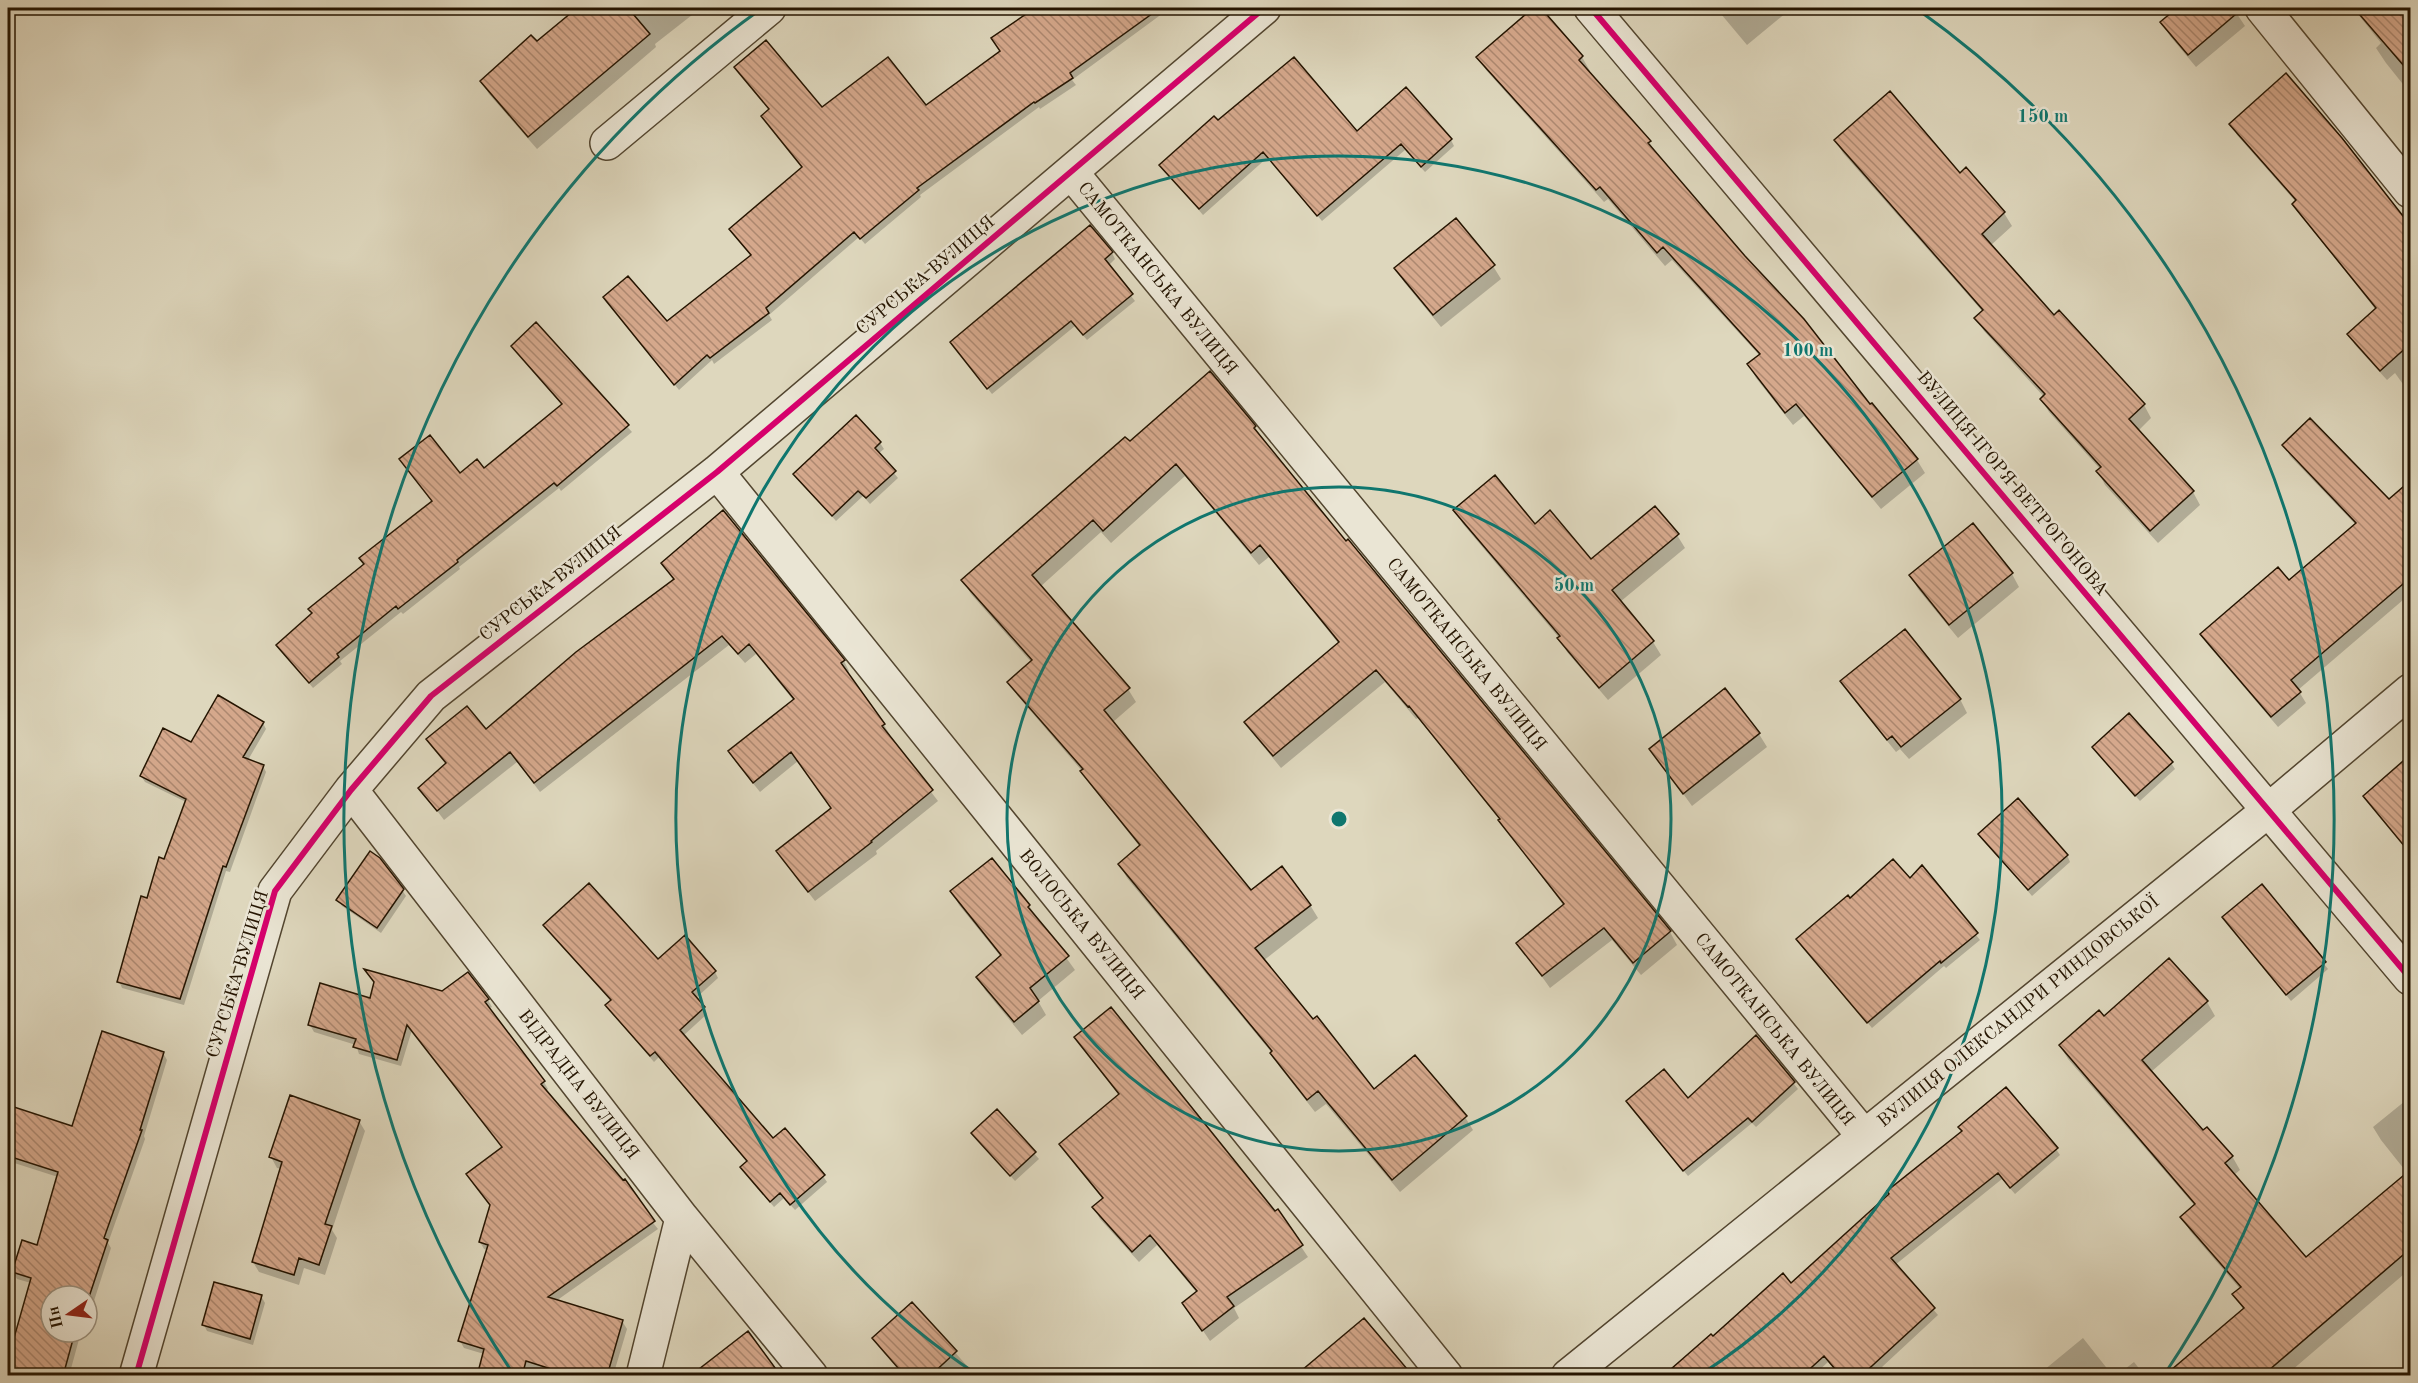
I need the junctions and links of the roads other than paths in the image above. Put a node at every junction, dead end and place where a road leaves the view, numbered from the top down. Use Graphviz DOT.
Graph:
graph roads {
  1 [pos="769,8"];
  2 [pos="1264,8"];
  3 [pos="1591,8"];
  4 [pos="2262,8"];
  5 [pos="607,142"];
  6 [pos="1071,172"];
  7 [pos="2410,191"];
  8 [pos="717,472"];
  9 [pos="2410,691"];
  10 [pos="351,790"];
  11 [pos="2270,809"];
  12 [pos="2410,978"];
  13 [pos="1863,1136"];
  14 [pos="682,1218"];
  15 [pos="136,1376"];
  16 [pos="643,1376"];
  17 [pos="811,1376"];
  18 [pos="1446,1376"];
  19 [pos="1568,1376"];
  1 -- 5 [label="street"];
  2 -- 6 [label="street, СУРСЬКА ВУЛИЦЯ"];
  3 -- 11 [label="street, ВУЛИЦЯ ІГОРЯ ВЕТРОГОНОВА"];
  4 -- 7 [label="street"];
  6 -- 8 [label="street, СУРСЬКА ВУЛИЦЯ"];
  6 -- 13 [label="street, САМОТКАНСЬКА ВУЛИЦЯ"];
  8 -- 10 [label="street, СУРСЬКА ВУЛИЦЯ"];
  8 -- 18 [label="street, ВОЛОСЬКА ВУЛИЦЯ"];
  9 -- 11 [label="street, ВУЛИЦЯ ОЛЕКСАНДРИ РИНДОВСЬКОЇ"];
  10 -- 14 [label="street, ВІДРАДНА ВУЛИЦЯ"];
  10 -- 15 [label="street, СУРСЬКА ВУЛИЦЯ"];
  11 -- 12 [label="street, ВУЛИЦЯ ІГОРЯ ВЕТРОГОНОВА"];
  11 -- 13 [label="street, ВУЛИЦЯ ОЛЕКСАНДРИ РИНДОВСЬКОЇ"];
  13 -- 19 [label="street, ВУЛИЦЯ ОЛЕКСАНДРИ РИНДОВСЬКОЇ"];
  14 -- 16 [label="street"];
  14 -- 17 [label="street, ВІДРАДНА ВУЛИЦЯ"];
}
